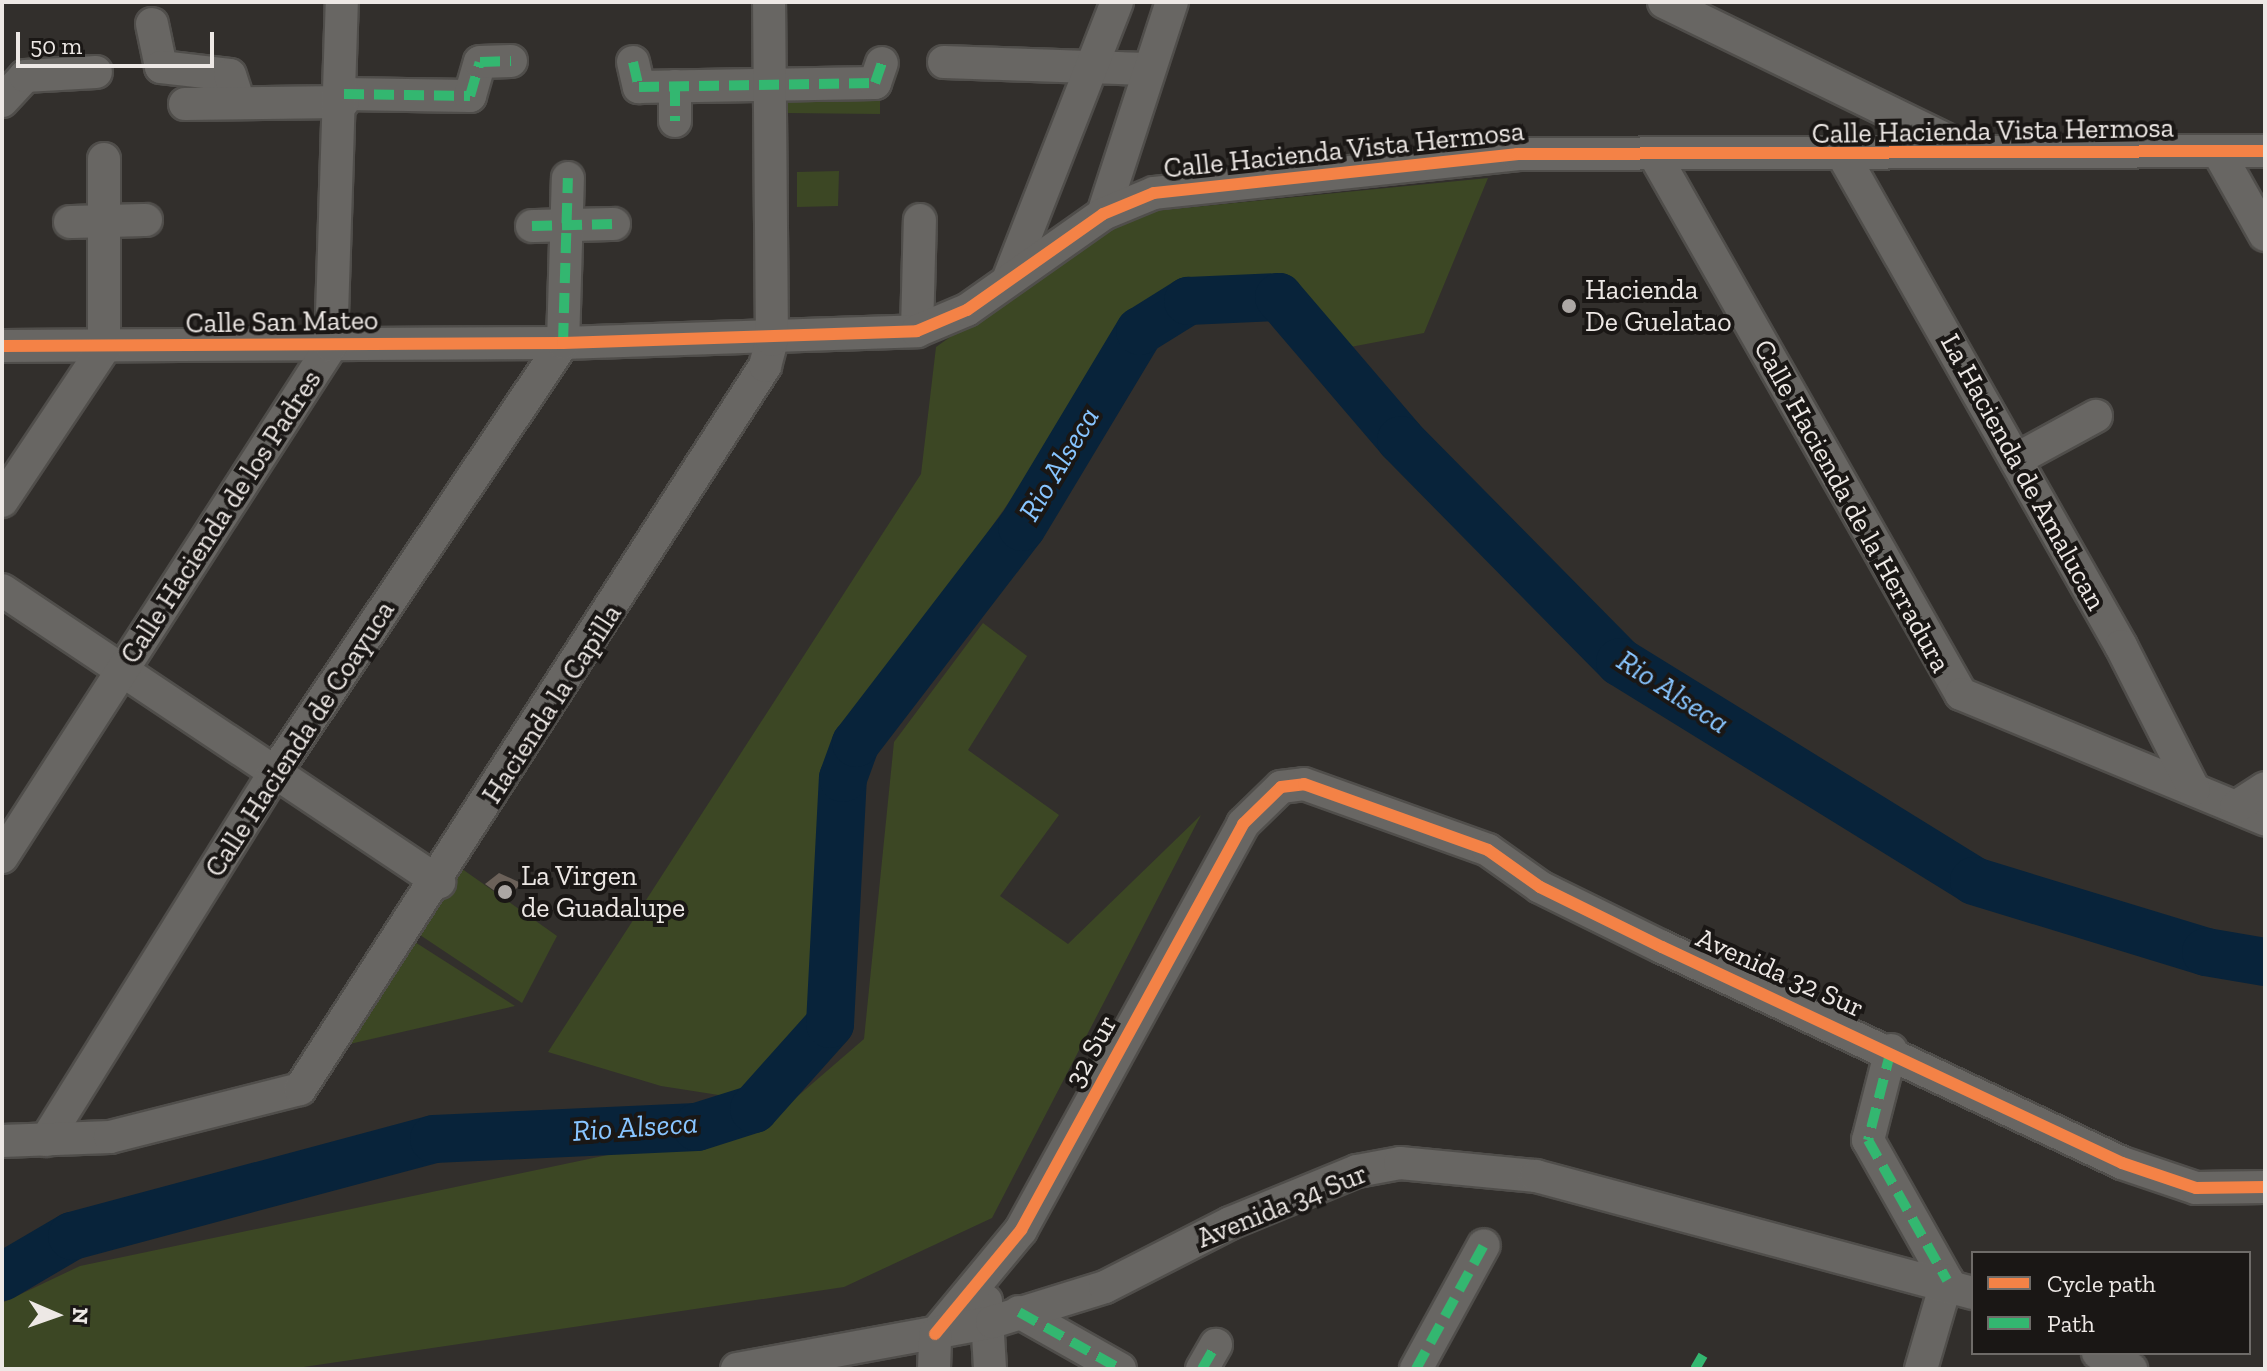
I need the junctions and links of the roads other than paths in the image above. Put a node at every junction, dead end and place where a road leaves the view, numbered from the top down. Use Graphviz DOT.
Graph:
graph roads {
  1 [pos="342,2"];
  2 [pos="769,2"];
  3 [pos="1117,2"];
  4 [pos="1172,2"];
  5 [pos="1664,2"];
  6 [pos="152,24"];
  7 [pos="511,61"];
  8 [pos="633,62"];
  9 [pos="944,62"];
  10 [pos="1092,65"];
  11 [pos="1147,69"];
  12 [pos="96,72"];
  13 [pos="880,73"];
  14 [pos="769,85"];
  15 [pos="675,86"];
  16 [pos="343,98"];
  17 [pos="2,101"];
  18 [pos="239,103"];
  19 [pos="185,104"];
  20 [pos="675,121"];
  21 [pos="1967,150"];
  22 [pos="2265,151"];
  23 [pos="2219,153"];
  24 [pos="1654,154"];
  25 [pos="1844,157"];
  26 [pos="104,159"];
  27 [pos="568,178"];
  28 [pos="1103,214"];
  29 [pos="146,220"];
  30 [pos="920,220"];
  31 [pos="70,222"];
  32 [pos="102,222"];
  33 [pos="614,224"];
  34 [pos="568,225"];
  35 [pos="532,226"];
  36 [pos="2265,235"];
  37 [pos="1008,280"];
  38 [pos="917,331"];
  39 [pos="772,340"];
  40 [pos="563,343"];
  41 [pos="2,346"];
  42 [pos="331,346"];
  43 [pos="104,348"];
  44 [pos="2096,416"];
  45 [pos="2017,459"];
  46 [pos="2,501"];
  47 [pos="2,590"];
  48 [pos="120,673"];
  49 [pos="273,775"];
  50 [pos="1281,787"];
  51 [pos="2265,788"];
  52 [pos="2194,790"];
  53 [pos="2251,813"];
  54 [pos="2,857"];
  55 [pos="439,882"];
  56 [pos="1891,1050"];
  57 [pos="46,1140"];
  58 [pos="2,1141"];
  59 [pos="2265,1187"];
  60 [pos="1484,1245"];
  61 [pos="979,1282"];
  62 [pos="1960,1286"];
  63 [pos="1006,1317"];
  64 [pos="935,1334"];
  65 [pos="2102,1355"];
  66 [pos="737,1369"];
  67 [pos="934,1369"];
  68 [pos="990,1369"];
  69 [pos="1120,1369"];
  70 [pos="1416,1369"];
  71 [pos="1921,1369"];
  72 [pos="2131,1369"];
  1 -- 16 [label="street, Calle Hacienda de los Padres"];
  2 -- 14 [label="street, Hacienda la Capilla"];
  3 -- 10 [label="street"];
  4 -- 11 [label="street"];
  5 -- 21 [label="street"];
  6 -- 18 [label="street"];
  7 -- 16 [label="street"];
  8 -- 15 [label="street"];
  9 -- 10 [label="street"];
  10 -- 11 [label="street"];
  10 -- 37 [label="street"];
  11 -- 28 [label="street"];
  12 -- 17 [label="street"];
  13 -- 14 [label="street"];
  14 -- 15 [label="street"];
  14 -- 39 [label="street, Hacienda la Capilla"];
  15 -- 20 [label="street"];
  16 -- 18 [label="street"];
  16 -- 42 [label="street, Calle Hacienda de los Padres"];
  18 -- 19 [label="street"];
  21 -- 23 [label="street, Calle Hacienda Vista Hermosa"];
  21 -- 25 [label="street, Calle Hacienda Vista Hermosa"];
  22 -- 23 [label="street, Calle Hacienda Vista Hermosa"];
  23 -- 36 [label="street"];
  24 -- 25 [label="street, Calle Hacienda Vista Hermosa"];
  24 -- 28 [label="street, Calle Hacienda Vista Hermosa"];
  24 -- 52 [label="street, Calle Hacienda de la Herradura"];
  25 -- 45 [label="street, La Hacienda de Amalucan"];
  26 -- 32 [label="street"];
  27 -- 34 [label="street"];
  28 -- 37 [label="street, Calle Hacienda Vista Hermosa"];
  29 -- 32 [label="street"];
  30 -- 38 [label="street"];
  31 -- 32 [label="street"];
  32 -- 43 [label="street"];
  33 -- 34 [label="street"];
  34 -- 35 [label="street"];
  34 -- 40 [label="street"];
  37 -- 38 [label="street, Calle Hacienda Vista Hermosa"];
  38 -- 39 [label="street, Calle Hacienda Vista Hermosa"];
  39 -- 40 [label="street, Calle Hacienda Vista Hermosa"];
  39 -- 55 [label="street, Hacienda la Capilla"];
  40 -- 42 [label="street, Calle San Mateo"];
  40 -- 49 [label="street, Calle Hacienda de Coayuca"];
  41 -- 43 [label="street, Calle San Mateo"];
  42 -- 43 [label="street, Calle San Mateo"];
  42 -- 48 [label="street, Calle Hacienda de los Padres"];
  43 -- 46 [label="street"];
  44 -- 45 [label="street"];
  45 -- 52 [label="street, La Hacienda de Amalucan"];
  47 -- 48 [label="street"];
  48 -- 49 [label="street"];
  48 -- 54 [label="street, Calle Hacienda de los Padres"];
  49 -- 55 [label="street"];
  49 -- 57 [label="street, Calle Hacienda de Coayuca"];
  50 -- 56 [label="street, Avenida 32 Sur"];
  50 -- 61 [label="street, 32 Sur"];
  51 -- 53 [label="street"];
  52 -- 53 [label="street, Calle Hacienda de la Herradura"];
  55 -- 57 [label="street, Hacienda la Capilla"];
  56 -- 59 [label="street, Avenida 32 Sur"];
  56 -- 62 [label="street"];
  57 -- 58 [label="street, Hacienda la Capilla"];
  60 -- 70 [label="street"];
  61 -- 63 [label="street"];
  61 -- 64 [label="street, 32 Sur"];
  62 -- 63 [label="street, Avenida 34 Sur"];
  62 -- 71 [label="street"];
  63 -- 64 [label="street, Avenida 34 Sur"];
  63 -- 68 [label="street"];
  63 -- 69 [label="street"];
  64 -- 66 [label="street, Avenida 34 Sur"];
  64 -- 67 [label="street"];
  65 -- 72 [label="street"];
}
